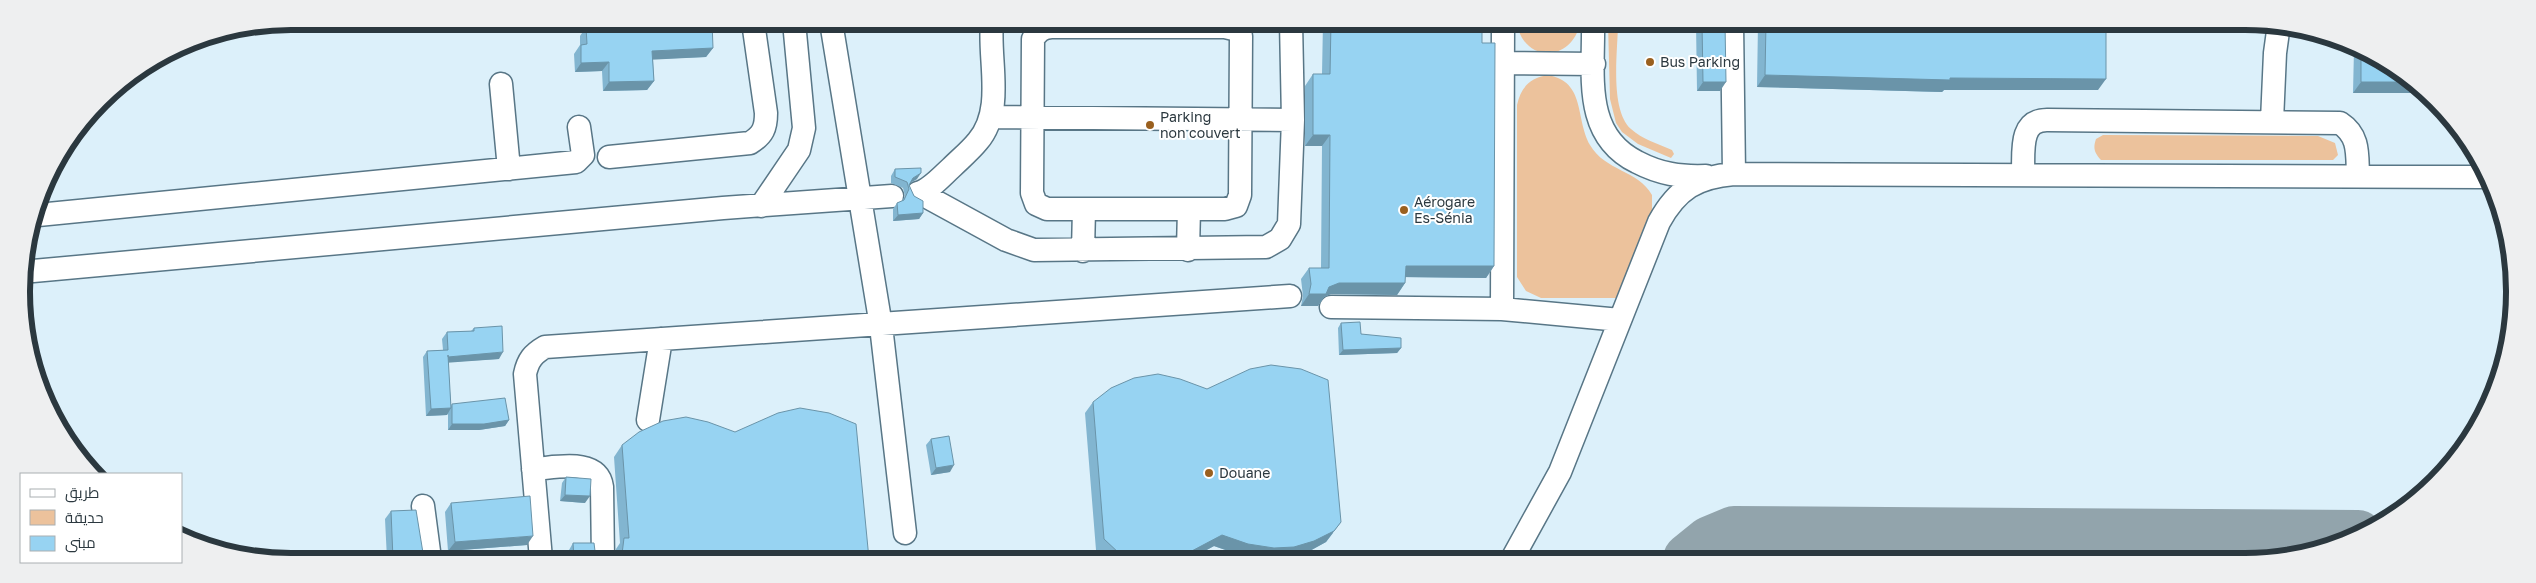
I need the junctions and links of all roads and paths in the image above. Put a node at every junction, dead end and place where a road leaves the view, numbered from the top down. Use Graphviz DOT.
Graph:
graph roads {
  1 [pos="755,30"];
  2 [pos="795,30"];
  3 [pos="833,30"];
  4 [pos="992,30"];
  5 [pos="1040,30"];
  6 [pos="1238,30"];
  7 [pos="1292,30"];
  8 [pos="1503,30"];
  9 [pos="1593,30"];
  10 [pos="1732,30"];
  11 [pos="2278,32"];
  12 [pos="1503,63"];
  13 [pos="1594,64"];
  14 [pos="500,84"];
  15 [pos="992,116"];
  16 [pos="1032,117"];
  17 [pos="1239,119"];
  18 [pos="1293,120"];
  19 [pos="2272,122"];
  20 [pos="579,127"];
  21 [pos="609,157"];
  22 [pos="509,168"];
  23 [pos="2022,174"];
  24 [pos="1724,175"];
  25 [pos="2358,176"];
  26 [pos="2479,177"];
  27 [pos="892,196"];
  28 [pos="862,200"];
  29 [pos="761,206"];
  30 [pos="1084,209"];
  31 [pos="1189,209"];
  32 [pos="42,215"];
  33 [pos="1188,250"];
  34 [pos="1083,251"];
  35 [pos="31,271"];
  36 [pos="1290,296"];
  37 [pos="1331,308"];
  38 [pos="1502,309"];
  39 [pos="1620,320"];
  40 [pos="880,326"];
  41 [pos="661,339"];
  42 [pos="648,420"];
  43 [pos="533,470"];
  44 [pos="423,506"];
  45 [pos="905,533"];
  46 [pos="429,553"];
  47 [pos="540,553"];
  48 [pos="602,553"];
  49 [pos="1516,553"];
  1 -- 21 [label="lane"];
  2 -- 29 [label="lane"];
  3 -- 28 [label="lane"];
  4 -- 15 [label="lane"];
  5 -- 16 [label="lane"];
  6 -- 17 [label="lane"];
  7 -- 18 [label="lane"];
  8 -- 12 [label="lane"];
  9 -- 13 [label="lane"];
  10 -- 24 [label="lane"];
  11 -- 19 [label="lane"];
  12 -- 13 [label="lane"];
  12 -- 38 [label="lane"];
  13 -- 24 [label="lane"];
  14 -- 22 [label="lane"];
  15 -- 16 [label="lane"];
  15 -- 34 [label="lane"];
  16 -- 17 [label="lane"];
  16 -- 30 [label="lane"];
  17 -- 18 [label="lane"];
  17 -- 31 [label="lane"];
  18 -- 33 [label="lane"];
  19 -- 23 [label="lane"];
  19 -- 25 [label="lane"];
  20 -- 22 [label="lane"];
  22 -- 32 [label="lane"];
  23 -- 24 [label="lane"];
  23 -- 25 [label="lane"];
  24 -- 39 [label="lane"];
  25 -- 26 [label="lane"];
  27 -- 28 [label="lane"];
  28 -- 29 [label="lane"];
  28 -- 40 [label="lane"];
  29 -- 35 [label="lane"];
  30 -- 31 [label="lane"];
  30 -- 34 [label="lane"];
  31 -- 33 [label="lane"];
  33 -- 34 [label="lane"];
  36 -- 40 [label="lane"];
  37 -- 38 [label="lane"];
  38 -- 39 [label="lane"];
  39 -- 49 [label="lane"];
  40 -- 41 [label="lane"];
  40 -- 45 [label="lane"];
  41 -- 42 [label="lane"];
  41 -- 43 [label="lane"];
  43 -- 47 [label="lane"];
  43 -- 48 [label="lane"];
  44 -- 46 [label="lane"];
}
